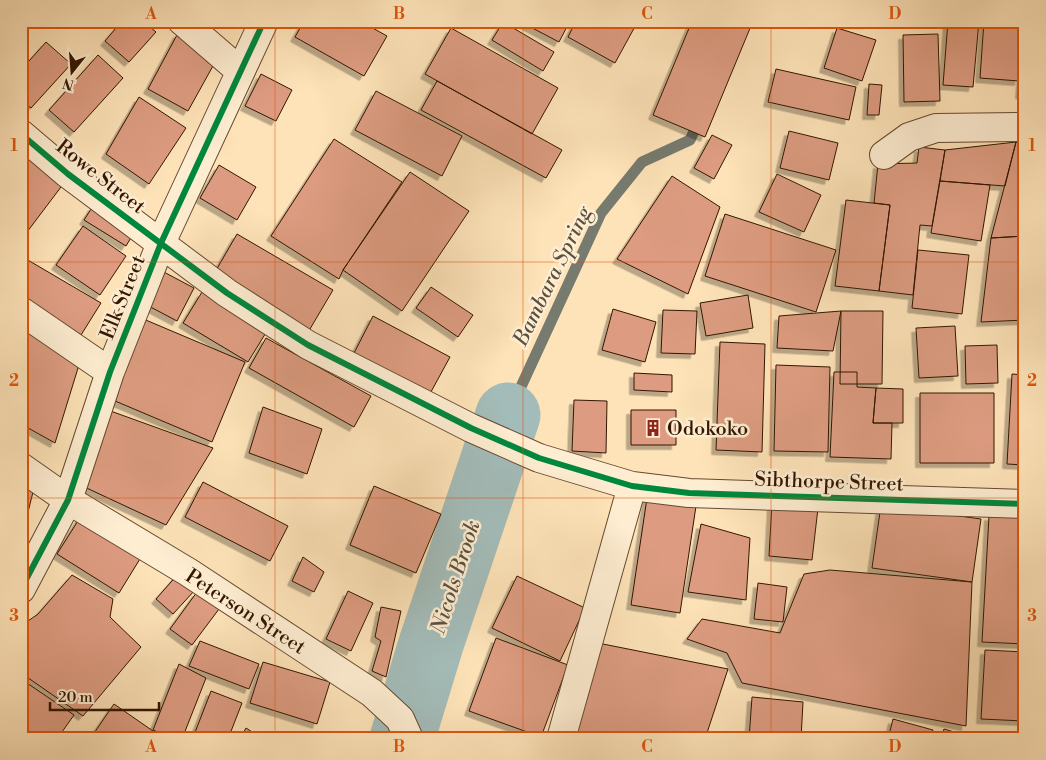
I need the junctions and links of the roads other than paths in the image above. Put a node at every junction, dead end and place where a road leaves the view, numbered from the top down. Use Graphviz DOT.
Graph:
graph roads {
  1 [pos="182,21"];
  2 [pos="264,21"];
  3 [pos="240,71"];
  4 [pos="1025,126"];
  5 [pos="21,134"];
  6 [pos="884,155"];
  7 [pos="161,243"];
  8 [pos="21,311"];
  9 [pos="110,372"];
  10 [pos="21,467"];
  11 [pos="632,486"];
  12 [pos="68,500"];
  13 [pos="1025,504"];
  14 [pos="21,588"];
  15 [pos="409,739"];
  16 [pos="561,739"];
  1 -- 3 [label="street"];
  2 -- 3 [label="street, Elk Street"];
  3 -- 7 [label="street, Elk Street"];
  4 -- 6 [label="street"];
  5 -- 7 [label="street, Rowe Street"];
  7 -- 9 [label="street, Elk Street"];
  7 -- 11 [label="street, Rowe Street"];
  8 -- 9 [label="street"];
  9 -- 12 [label="street, Elk Street"];
  10 -- 12 [label="street, Peterson Street"];
  11 -- 13 [label="street, Sibthorpe Street"];
  11 -- 16 [label="street"];
  12 -- 14 [label="street, Elk Street"];
  12 -- 15 [label="street, Peterson Street"];
}
